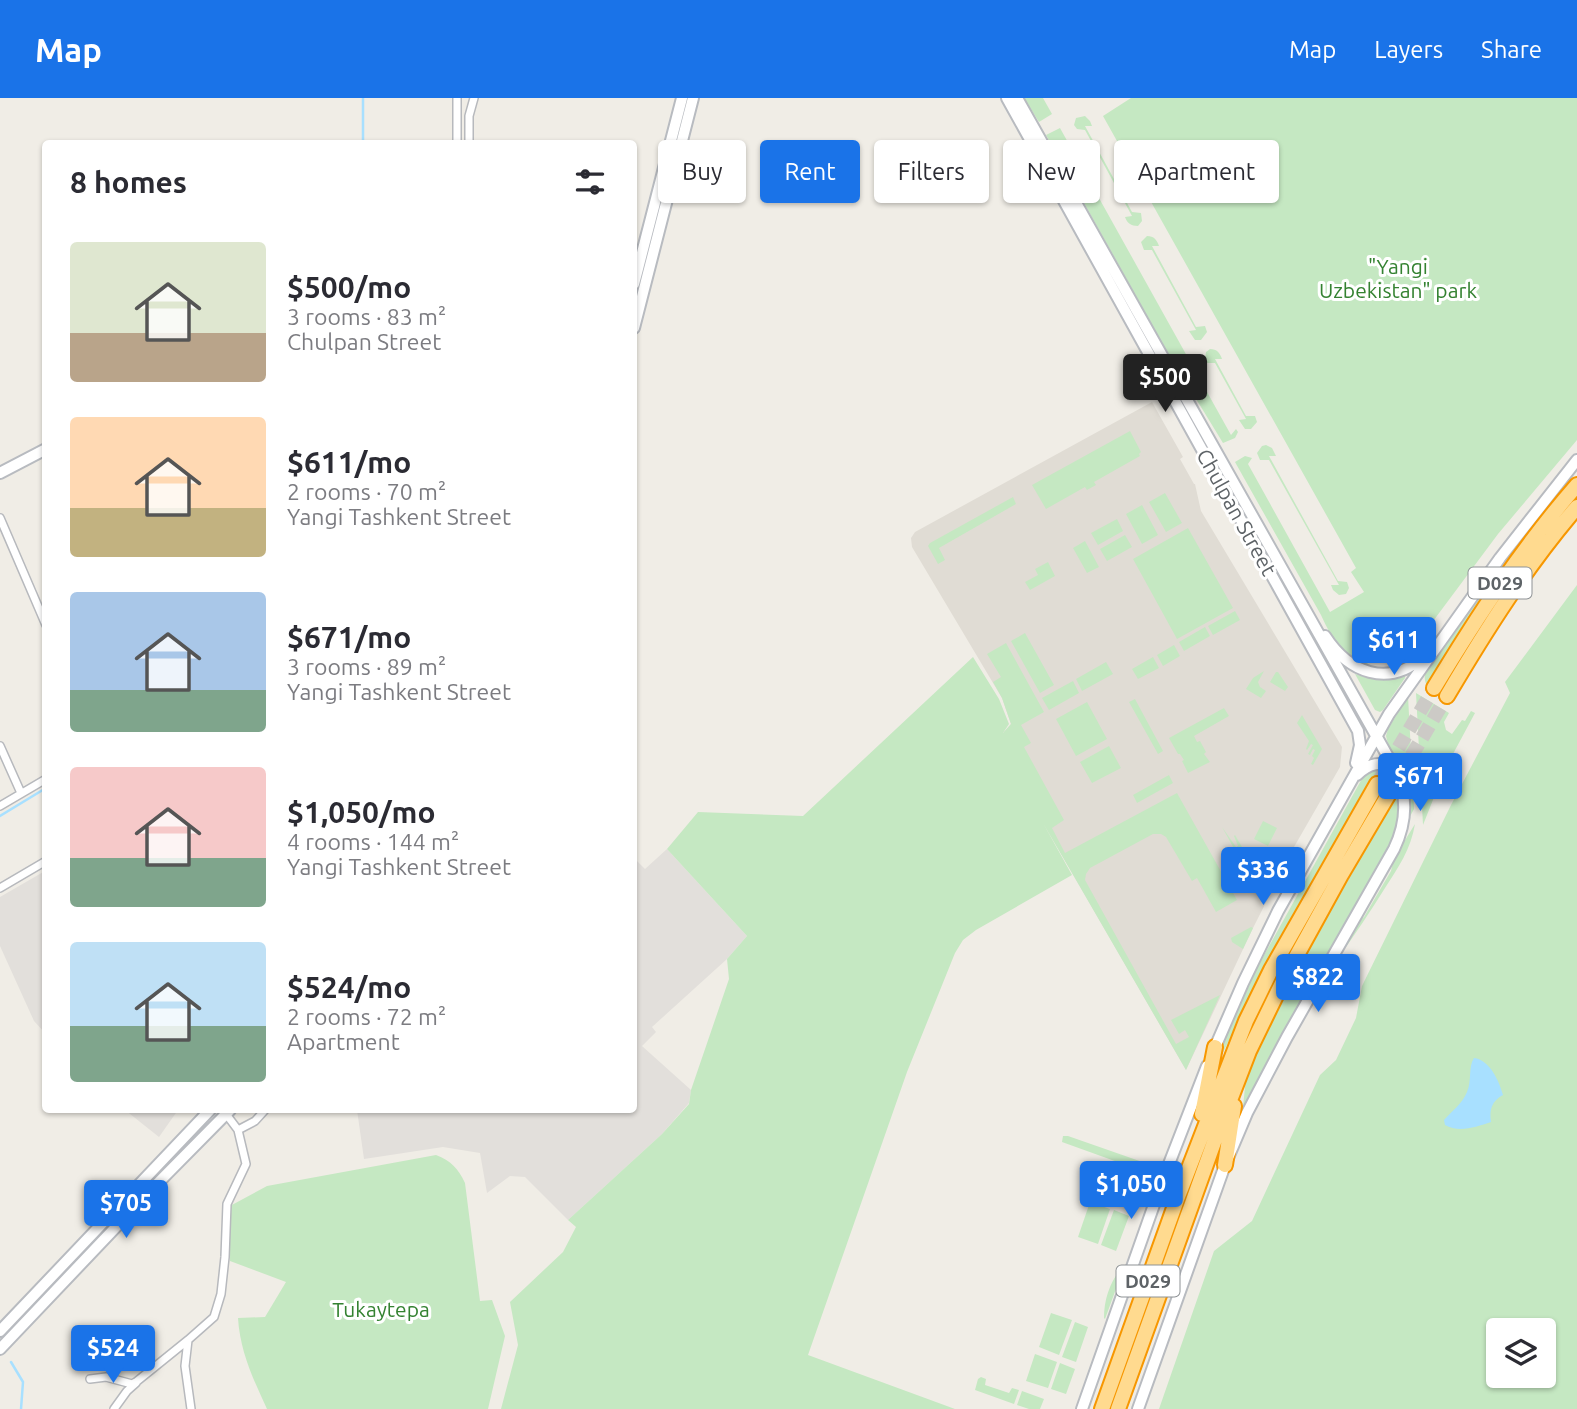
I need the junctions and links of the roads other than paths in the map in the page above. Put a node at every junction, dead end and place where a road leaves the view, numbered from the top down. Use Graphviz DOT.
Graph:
graph roads {
  1 [pos="457,98"];
  2 [pos="474,98"];
  3 [pos="682,98"];
  4 [pos="693,98"];
  5 [pos="1007,98"];
  6 [pos="1017,98"];
  7 [pos="682,116"];
  8 [pos="457,140"];
  9 [pos="469,140"];
  10 [pos="676,140"];
  11 [pos="659,203"];
  12 [pos="661,203"];
  13 [pos="637,274"];
  14 [pos="637,314"];
  15 [pos="42,451"];
  16 [pos="1577,460"];
  17 [pos="0,473"];
  18 [pos="1577,485"];
  19 [pos="1577,507"];
  20 [pos="0,518"];
  21 [pos="1283,574"];
  22 [pos="42,616"];
  23 [pos="1442,638"];
  24 [pos="1376,736"];
  25 [pos="0,746"];
  26 [pos="1396,771"];
  27 [pos="42,785"];
  28 [pos="1349,785"];
  29 [pos="21,793"];
  30 [pos="0,806"];
  31 [pos="42,863"];
  32 [pos="0,888"];
  33 [pos="1215,1047"];
  34 [pos="1231,1076"];
  35 [pos="207,1113"];
  36 [pos="227,1113"];
  37 [pos="229,1113"];
  38 [pos="262,1113"];
  39 [pos="238,1130"];
  40 [pos="1195,1153"];
  41 [pos="1226,1165"];
  42 [pos="47,1282"];
  43 [pos="56,1290"];
  44 [pos="0,1331"];
  45 [pos="188,1340"];
  46 [pos="0,1349"];
  47 [pos="90,1379"];
  48 [pos="136,1382"];
  49 [pos="114,1409"];
  50 [pos="191,1409"];
  51 [pos="1082,1409"];
  52 [pos="1102,1409"];
  53 [pos="1118,1409"];
  54 [pos="1138,1409"];
  1 -- 8 [label="street"];
  2 -- 9 [label="street"];
  3 -- 7 [label="main road"];
  4 -- 7 [label="main road"];
  5 -- 28 [label="main road, Chulpan Street"];
  6 -- 21 [label="main road, Chulpan Street"];
  7 -- 10 [label="main road"];
  11 -- 13 [label="main road"];
  12 -- 14 [label="main road"];
  15 -- 17 [label="main road"];
  16 -- 23 [label="main road"];
  18 -- 19 [label="highway, D029"];
  20 -- 22 [label="street"];
  21 -- 23 [label="main road"];
  21 -- 24 [label="main road, Chulpan Street"];
  23 -- 24 [label="main road"];
  24 -- 26 [label="main road, Chulpan Street"];
  24 -- 28 [label="main road"];
  25 -- 29 [label="street"];
  26 -- 28 [label="main road"];
  26 -- 41 [label="main road, Chulpan Street"];
  27 -- 29 [label="street"];
  28 -- 33 [label="main road"];
  29 -- 30 [label="street"];
  31 -- 32 [label="street"];
  33 -- 40 [label="highway"];
  33 -- 51 [label="main road"];
  34 -- 34 [label="highway, D029"];
  34 -- 40 [label="highway"];
  34 -- 41 [label="highway"];
  34 -- 53 [label="highway, D029"];
  35 -- 42 [label="main road"];
  36 -- 43 [label="main road"];
  37 -- 39 [label="street"];
  38 -- 39 [label="street"];
  39 -- 45 [label="street"];
  40 -- 52 [label="highway, D029"];
  41 -- 54 [label="main road, Chulpan Street"];
  42 -- 43 [label="main road"];
  42 -- 44 [label="main road"];
  43 -- 46 [label="main road"];
  45 -- 48 [label="street"];
  45 -- 50 [label="street"];
  47 -- 48 [label="street"];
  48 -- 49 [label="street"];
}
